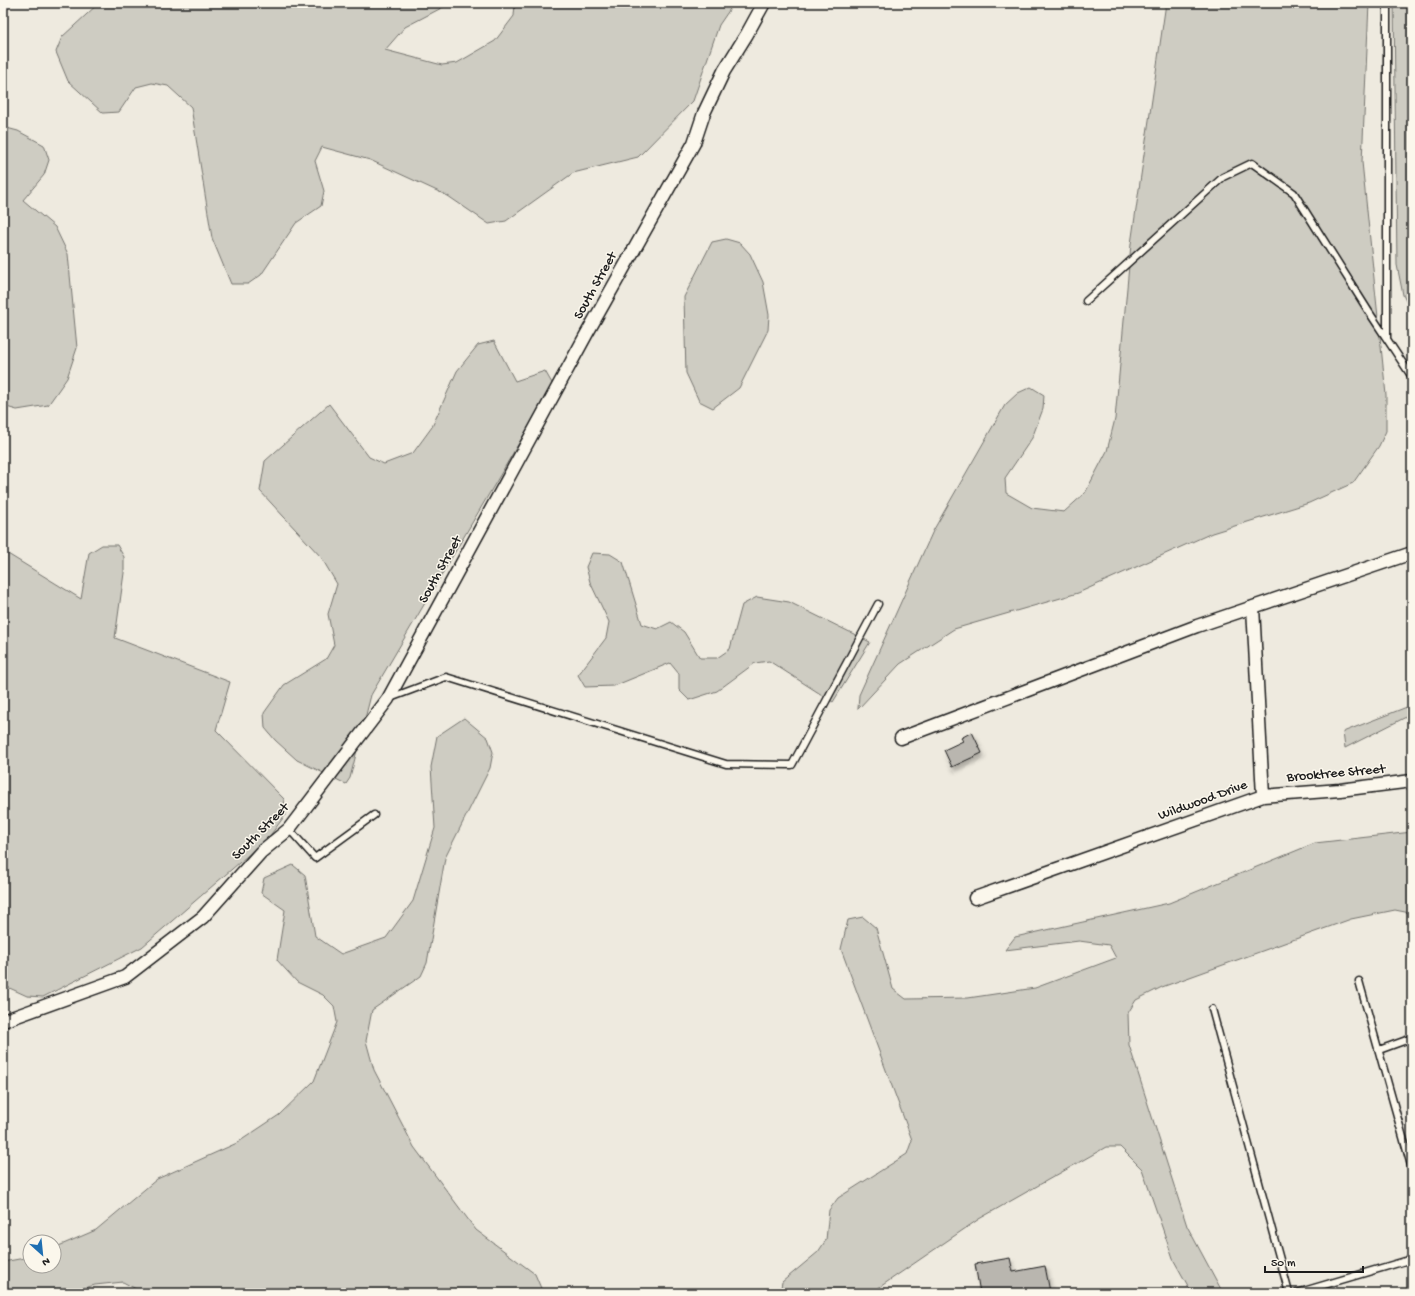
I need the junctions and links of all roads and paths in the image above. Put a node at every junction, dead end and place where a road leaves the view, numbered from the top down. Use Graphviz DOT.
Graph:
graph roads {
  1 [pos="764,3"];
  2 [pos="1387,3"];
  3 [pos="1086,301"];
  4 [pos="1387,339"];
  5 [pos="1412,377"];
  6 [pos="1412,553"];
  7 [pos="878,604"];
  8 [pos="1253,607"];
  9 [pos="388,699"];
  10 [pos="901,738"];
  11 [pos="1412,781"];
  12 [pos="1263,796"];
  13 [pos="374,815"];
  14 [pos="290,829"];
  15 [pos="975,898"];
  16 [pos="1359,981"];
  17 [pos="1212,1009"];
  18 [pos="3,1021"];
  19 [pos="1412,1038"];
  20 [pos="1379,1050"];
  21 [pos="1412,1169"];
  22 [pos="1412,1259"];
  23 [pos="1289,1293"];
  24 [pos="1297,1293"];
  1 -- 9 [label="street, South Street"];
  2 -- 4 [label="lane"];
  3 -- 4 [label="lane"];
  4 -- 5 [label="lane"];
  6 -- 8 [label="street"];
  7 -- 9 [label="lane"];
  8 -- 10 [label="street"];
  8 -- 12 [label="street, Wildwood Drive"];
  9 -- 14 [label="street, South Street"];
  11 -- 12 [label="street, Brooktree Street"];
  12 -- 15 [label="street, Wildwood Drive"];
  13 -- 14 [label="lane"];
  14 -- 18 [label="street, South Street"];
  16 -- 20 [label="lane"];
  17 -- 23 [label="lane"];
  19 -- 20 [label="lane"];
  20 -- 21 [label="lane"];
  22 -- 24 [label="lane"];
}
